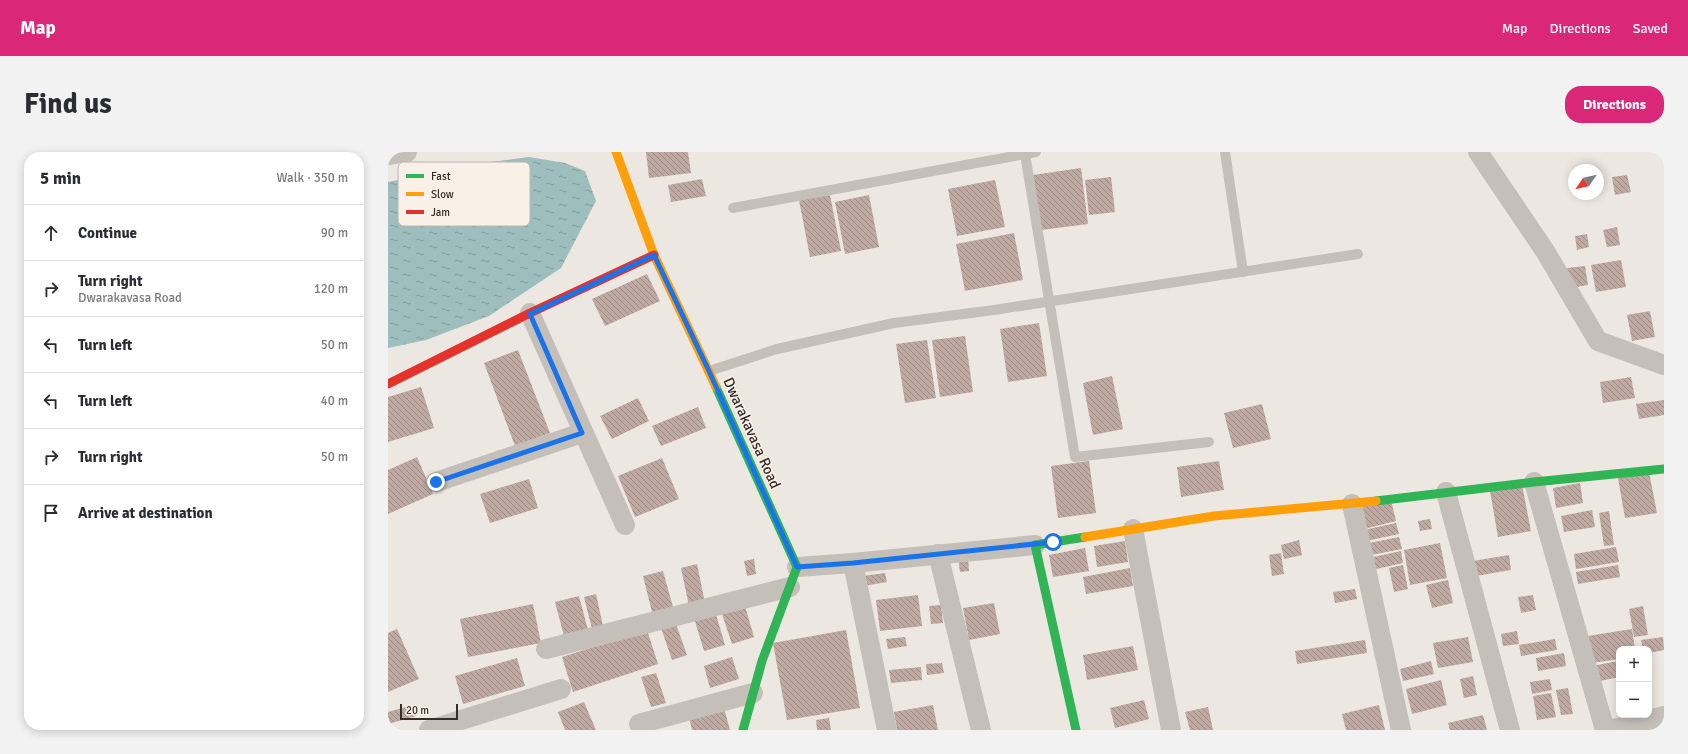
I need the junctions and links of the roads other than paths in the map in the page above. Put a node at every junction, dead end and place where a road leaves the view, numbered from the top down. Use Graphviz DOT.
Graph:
graph roads {
  1 [pos="407,152"];
  2 [pos="616,152"];
  3 [pos="1036,152"];
  4 [pos="1225,152"];
  5 [pos="1478,152"];
  6 [pos="1025,154"];
  7 [pos="388,155"];
  8 [pos="733,208"];
  9 [pos="1358,254"];
  10 [pos="654,255"];
  11 [pos="1243,272"];
  12 [pos="1050,301"];
  13 [pos="530,314"];
  14 [pos="1664,365"];
  15 [pos="709,371"];
  16 [pos="388,384"];
  17 [pos="582,433"];
  18 [pos="1209,442"];
  19 [pos="1664,469"];
  20 [pos="436,482"];
  21 [pos="1534,482"];
  22 [pos="1446,492"];
  23 [pos="1352,504"];
  24 [pos="625,525"];
  25 [pos="1133,529"];
  26 [pos="1035,545"];
  27 [pos="938,554"];
  28 [pos="853,563"];
  29 [pos="797,567"];
  30 [pos="790,587"];
  31 [pos="546,649"];
  32 [pos="561,689"];
  33 [pos="753,693"];
  34 [pos="1664,716"];
  35 [pos="639,724"];
  36 [pos="429,730"];
  37 [pos="743,730"];
  38 [pos="887,730"];
  39 [pos="981,730"];
  40 [pos="1076,730"];
  41 [pos="1171,730"];
  42 [pos="1401,730"];
  43 [pos="1510,730"];
  44 [pos="1605,730"];
  45 [pos="1609,730"];
  1 -- 7 [label="street"];
  2 -- 10 [label="street, Dwarakavasa Road"];
  3 -- 6 [label="lane"];
  4 -- 11 [label="lane"];
  5 -- 14 [label="street"];
  6 -- 8 [label="lane"];
  6 -- 12 [label="lane"];
  9 -- 11 [label="lane"];
  10 -- 13 [label="street"];
  10 -- 15 [label="street, Dwarakavasa Road"];
  11 -- 12 [label="lane"];
  12 -- 15 [label="lane"];
  12 -- 18 [label="lane"];
  13 -- 16 [label="street"];
  13 -- 17 [label="street"];
  15 -- 29 [label="street, Dwarakavasa Road"];
  17 -- 20 [label="street"];
  17 -- 24 [label="street"];
  19 -- 21 [label="street"];
  21 -- 22 [label="street"];
  21 -- 44 [label="street"];
  22 -- 23 [label="street"];
  22 -- 43 [label="street"];
  23 -- 25 [label="street"];
  23 -- 42 [label="street"];
  25 -- 26 [label="street"];
  25 -- 41 [label="street"];
  26 -- 27 [label="street"];
  26 -- 40 [label="street"];
  27 -- 28 [label="street"];
  27 -- 39 [label="street"];
  28 -- 29 [label="street"];
  28 -- 38 [label="street"];
  29 -- 30 [label="street"];
  30 -- 31 [label="street"];
  30 -- 33 [label="street"];
  32 -- 36 [label="street"];
  33 -- 35 [label="street"];
  33 -- 37 [label="street"];
  34 -- 45 [label="street"];
}
